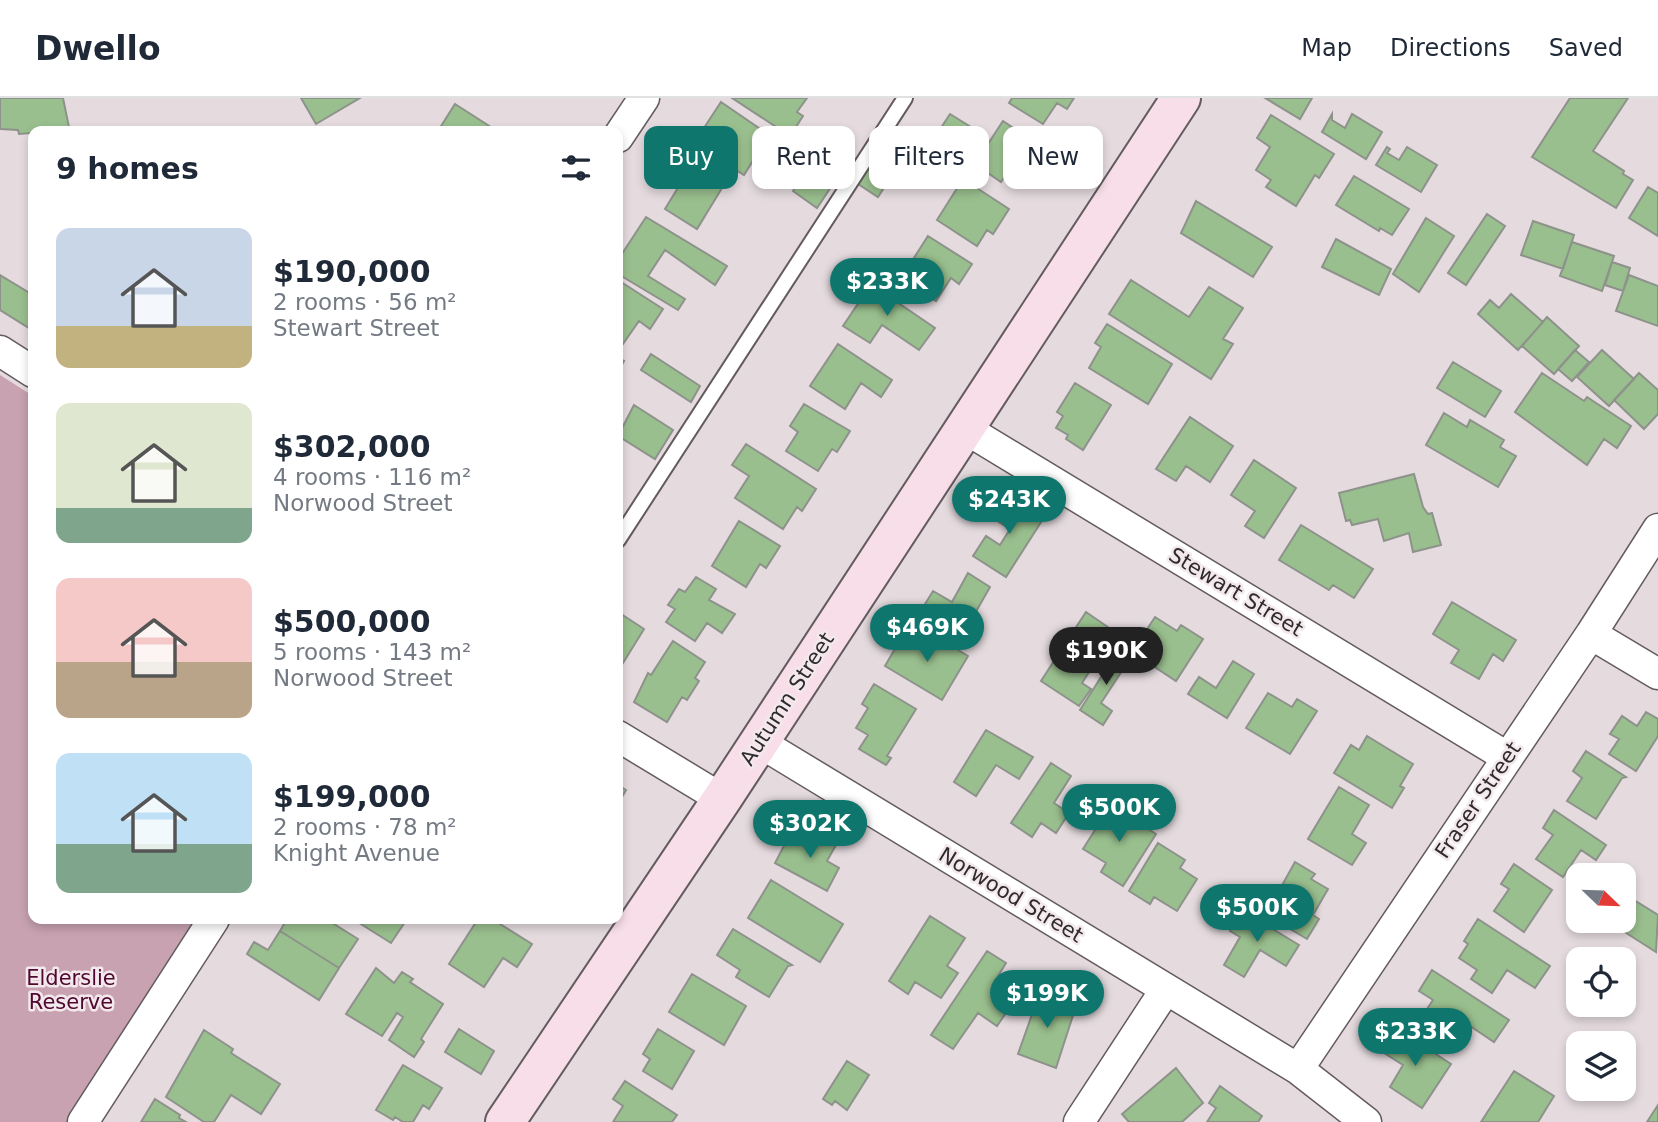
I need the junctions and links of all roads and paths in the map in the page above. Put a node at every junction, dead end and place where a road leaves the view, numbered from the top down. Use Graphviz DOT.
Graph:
graph roads {
  1 [pos="644,98"];
  2 [pos="905,98"];
  3 [pos="1181,98"];
  4 [pos="623,130"];
  5 [pos="0,351"];
  6 [pos="28,369"];
  7 [pos="964,429"];
  8 [pos="1658,529"];
  9 [pos="623,532"];
  10 [pos="1591,634"];
  11 [pos="1658,674"];
  12 [pos="623,739"];
  13 [pos="759,742"];
  14 [pos="1507,757"];
  15 [pos="722,799"];
  16 [pos="211,924"];
  17 [pos="1166,989"];
  18 [pos="1298,1069"];
  19 [pos="83,1122"];
  20 [pos="505,1122"];
  21 [pos="1079,1122"];
  22 [pos="1366,1122"];
  1 -- 4 [label="street"];
  2 -- 9 [label="lane"];
  3 -- 7 [label="street, Autumn Street"];
  5 -- 6 [label="street"];
  7 -- 13 [label="street, Autumn Street"];
  7 -- 14 [label="street, Stewart Street"];
  8 -- 10 [label="street, Fraser Street"];
  10 -- 11 [label="street"];
  10 -- 14 [label="street, Fraser Street"];
  12 -- 15 [label="street"];
  13 -- 15 [label="street, Autumn Street"];
  13 -- 17 [label="street, Norwood Street"];
  14 -- 18 [label="street, Fraser Street"];
  15 -- 20 [label="street, Autumn Street"];
  16 -- 19 [label="street"];
  17 -- 18 [label="street, Norwood Street"];
  17 -- 21 [label="street"];
  18 -- 22 [label="street, Norwood Street"];
}
